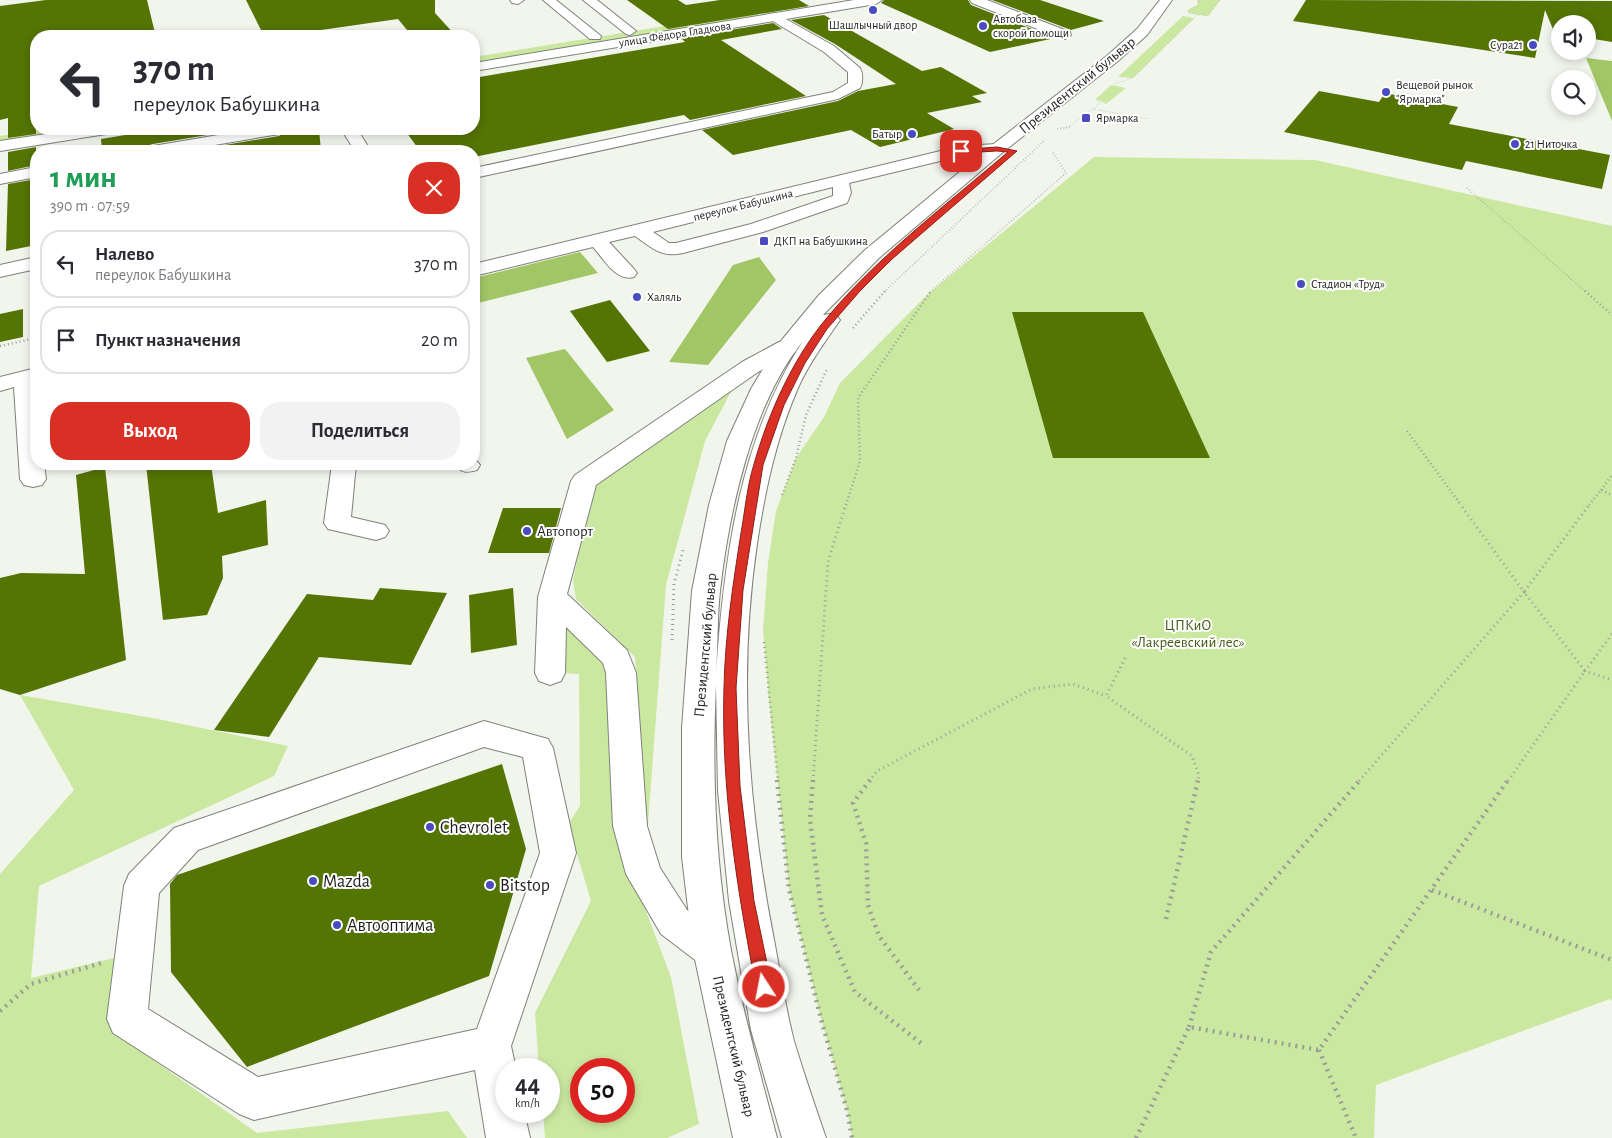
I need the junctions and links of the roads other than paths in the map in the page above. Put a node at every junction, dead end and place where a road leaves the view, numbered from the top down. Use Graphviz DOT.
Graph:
graph roads {
  1 [pos="549,0"];
  2 [pos="589,0"];
  3 [pos="608,0"];
  4 [pos="816,0"];
  5 [pos="876,0"];
  6 [pos="976,0"];
  7 [pos="1166,0"];
  8 [pos="1177,0"];
  9 [pos="761,9"];
  10 [pos="775,17"];
  11 [pos="639,27"];
  12 [pos="1064,35"];
  13 [pos="595,36"];
  14 [pos="480,55"];
  15 [pos="480,66"];
  16 [pos="30,129"];
  17 [pos="0,134"];
  18 [pos="69,135"];
  19 [pos="245,135"];
  20 [pos="187,145"];
  21 [pos="0,146"];
  22 [pos="1005,150"];
  23 [pos="892,152"];
  24 [pos="857,160"];
  25 [pos="923,160"];
  26 [pos="480,172"];
  27 [pos="30,173"];
  28 [pos="867,174"];
  29 [pos="0,178"];
  30 [pos="840,181"];
  31 [pos="639,230"];
  32 [pos="597,240"];
  33 [pos="30,264"];
  34 [pos="480,269"];
  35 [pos="0,271"];
  36 [pos="627,273"];
  37 [pos="786,347"];
  38 [pos="30,377"];
  39 [pos="0,384"];
  40 [pos="33,470"];
  41 [pos="343,470"];
  42 [pos="33,480"];
  43 [pos="376,531"];
  44 [pos="552,597"];
  45 [pos="550,672"];
  46 [pos="712,950"];
  47 [pos="491,1046"];
  48 [pos="752,1137"];
  49 [pos="508,1138"];
  50 [pos="804,1138"];
  1 -- 13 [label="main road"];
  2 -- 11 [label="main road"];
  3 -- 11 [label="main road"];
  4 -- 9 [label="main road, улица Фёдора Гладкова"];
  5 -- 10 [label="main road, улица Фёдора Гладкова"];
  6 -- 12 [label="main road"];
  7 -- 22 [label="main road, Президентский бульвар"];
  8 -- 22 [label="main road, Президентский бульвар"];
  9 -- 10 [label="main road"];
  9 -- 11 [label="main road, улица Фёдора Гладкова"];
  10 -- 15 [label="main road, улица Фёдора Гладкова"];
  10 -- 26 [label="main road"];
  11 -- 13 [label="main road, улица Фёдора Гладкова"];
  13 -- 14 [label="main road, улица Фёдора Гладкова"];
  16 -- 17 [label="main road"];
  18 -- 21 [label="main road"];
  19 -- 20 [label="main road"];
  22 -- 25 [label="main road, переулок Бабушкина"];
  22 -- 37 [label="main road, Президентский бульвар"];
  22 -- 50 [label="main road, Президентский бульвар"];
  23 -- 25 [label="main road"];
  24 -- 28 [label="main road"];
  25 -- 28 [label="main road, переулок Бабушкина"];
  27 -- 29 [label="main road"];
  28 -- 30 [label="main road, переулок Бабушкина"];
  30 -- 31 [label="main road, переулок Бабушкина"];
  30 -- 31 [label="main road"];
  31 -- 32 [label="main road, переулок Бабушкина"];
  32 -- 34 [label="main road, переулок Бабушкина"];
  32 -- 36 [label="main road"];
  33 -- 35 [label="main road"];
  37 -- 44 [label="main road"];
  37 -- 46 [label="main road, Президентский бульвар"];
  38 -- 39 [label="main road"];
  40 -- 42 [label="main road"];
  41 -- 43 [label="main road"];
  44 -- 45 [label="main road"];
  44 -- 46 [label="main road"];
  46 -- 48 [label="main road, Президентский бульвар"];
  47 -- 47 [label="main road"];
  47 -- 49 [label="main road"];
}
